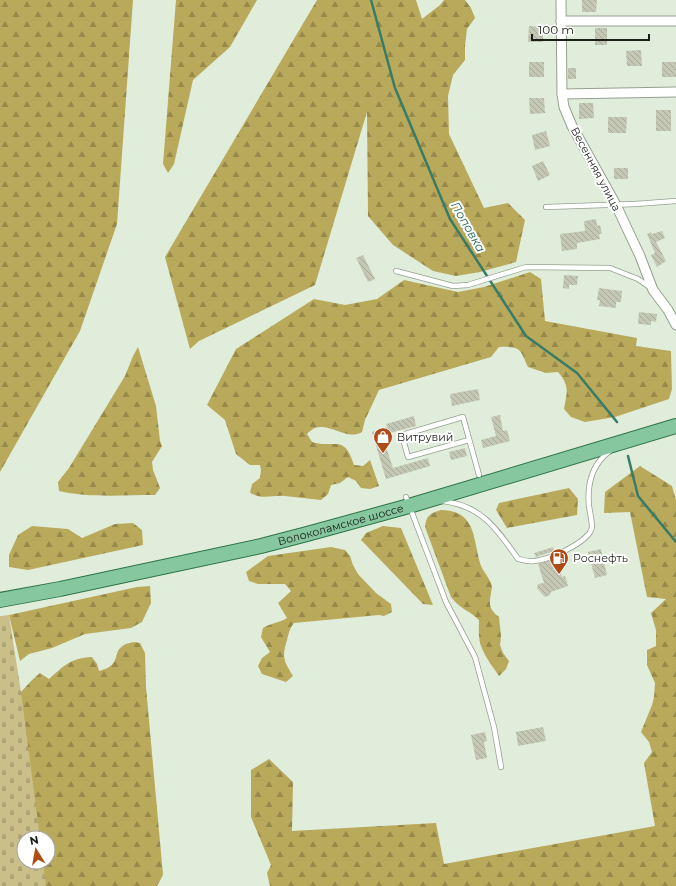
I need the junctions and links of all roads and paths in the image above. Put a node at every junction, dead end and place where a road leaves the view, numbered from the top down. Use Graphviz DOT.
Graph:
graph roads {
  1 [pos="561,0"];
  2 [pos="561,21"];
  3 [pos="676,21"];
  4 [pos="676,92"];
  5 [pos="562,94"];
  6 [pos="676,201"];
  7 [pos="616,205"];
  8 [pos="546,207"];
  9 [pos="396,271"];
  10 [pos="653,290"];
  11 [pos="676,325"];
  12 [pos="676,417"];
  13 [pos="676,426"];
  14 [pos="469,440"];
  15 [pos="623,442"];
  16 [pos="479,475"];
  17 [pos="429,500"];
  18 [pos="408,501"];
  19 [pos="0,591"];
  20 [pos="0,600"];
  21 [pos="501,767"];
  1 -- 2 [label="street, Весенняя улица"];
  2 -- 3 [label="street"];
  2 -- 5 [label="street, Весенняя улица"];
  4 -- 5 [label="street"];
  5 -- 7 [label="street, Весенняя улица"];
  6 -- 7 [label="lane"];
  7 -- 8 [label="lane"];
  7 -- 10 [label="street, Весенняя улица"];
  9 -- 10 [label="lane"];
  10 -- 11 [label="street, Весенняя улица"];
  12 -- 16 [label="main road, Волоколамское шоссе"];
  13 -- 15 [label="main road, Волоколамское шоссе"];
  14 -- 14 [label="lane"];
  14 -- 16 [label="lane"];
  15 -- 17 [label="main road, Волоколамское шоссе"];
  15 -- 17 [label="lane"];
  16 -- 18 [label="main road, Волоколамское шоссе"];
  17 -- 18 [label="main road, Волоколамское шоссе"];
  18 -- 19 [label="main road, Волоколамское шоссе"];
  18 -- 20 [label="main road, Волоколамское шоссе"];
  18 -- 21 [label="lane"];
}
